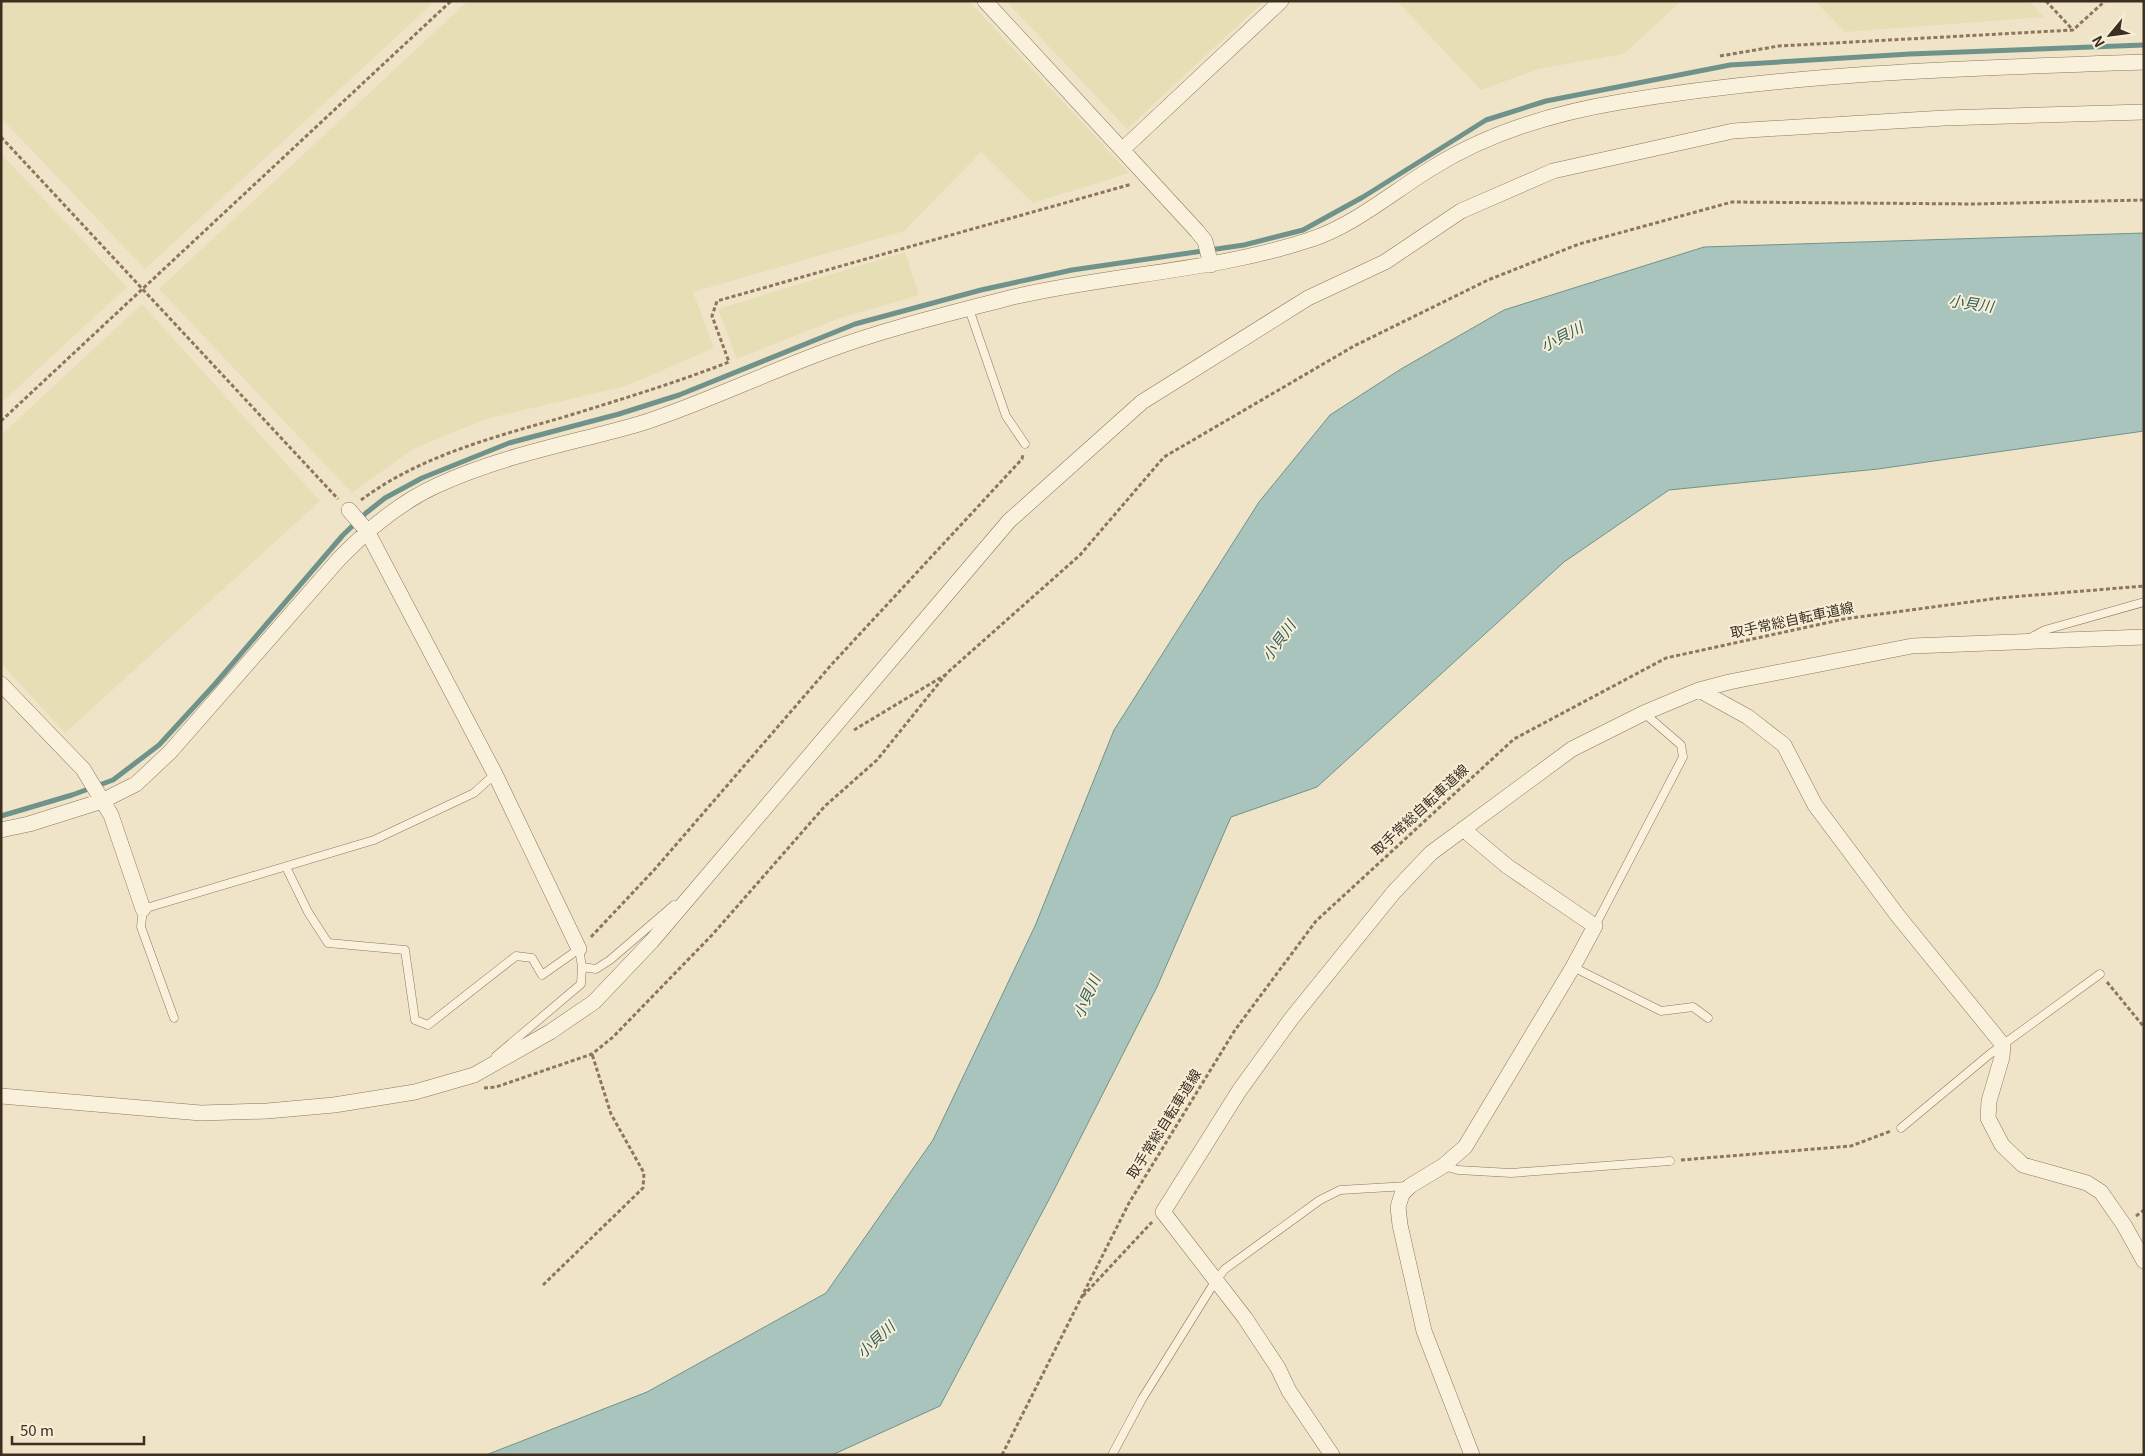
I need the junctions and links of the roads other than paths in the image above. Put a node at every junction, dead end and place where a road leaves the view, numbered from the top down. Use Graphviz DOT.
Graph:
graph roads {
  1 [pos="985,1"];
  2 [pos="1280,1"];
  3 [pos="2144,62"];
  4 [pos="2144,112"];
  5 [pos="1124,150"];
  6 [pos="1211,264"];
  7 [pos="969,309"];
  8 [pos="1026,444"];
  9 [pos="350,511"];
  10 [pos="364,528"];
  11 [pos="2144,602"];
  12 [pos="2144,637"];
  13 [pos="2026,641"];
  14 [pos="1,684"];
  15 [pos="1699,690"];
  16 [pos="1644,713"];
  17 [pos="495,774"];
  18 [pos="97,792"];
  19 [pos="1462,829"];
  20 [pos="1,830"];
  21 [pos="286,867"];
  22 [pos="704,880"];
  23 [pos="144,909"];
  24 [pos="1595,926"];
  25 [pos="579,949"];
  26 [pos="582,967"];
  27 [pos="1573,967"];
  28 [pos="2100,974"];
  29 [pos="174,1018"];
  30 [pos="1708,1018"];
  31 [pos="2003,1046"];
  32 [pos="469,1076"];
  33 [pos="1,1096"];
  34 [pos="1901,1128"];
  35 [pos="1670,1161"];
  36 [pos="1443,1166"];
  37 [pos="1410,1186"];
  38 [pos="2144,1261"];
  39 [pos="1216,1280"];
  40 [pos="1112,1455"];
  41 [pos="1332,1455"];
  42 [pos="1472,1455"];
  1 -- 5 [label="street"];
  2 -- 5 [label="street"];
  3 -- 6 [label="street"];
  4 -- 22 [label="street"];
  5 -- 6 [label="street"];
  6 -- 7 [label="street"];
  7 -- 8 [label="lane"];
  7 -- 10 [label="street"];
  9 -- 10 [label="street"];
  10 -- 17 [label="street"];
  10 -- 18 [label="street"];
  11 -- 13 [label="lane"];
  12 -- 13 [label="street"];
  13 -- 15 [label="street"];
  14 -- 18 [label="street"];
  15 -- 16 [label="street"];
  15 -- 31 [label="street"];
  16 -- 19 [label="street"];
  16 -- 24 [label="lane"];
  17 -- 21 [label="lane"];
  17 -- 25 [label="street"];
  18 -- 20 [label="street"];
  18 -- 23 [label="street"];
  19 -- 24 [label="street"];
  19 -- 39 [label="street"];
  21 -- 23 [label="lane"];
  21 -- 25 [label="lane"];
  22 -- 26 [label="lane"];
  22 -- 32 [label="street"];
  23 -- 29 [label="lane"];
  24 -- 27 [label="street"];
  25 -- 26 [label="lane"];
  26 -- 32 [label="lane"];
  27 -- 30 [label="lane"];
  27 -- 36 [label="street"];
  28 -- 31 [label="lane"];
  31 -- 34 [label="lane"];
  31 -- 38 [label="street"];
  32 -- 33 [label="street"];
  35 -- 36 [label="lane"];
  36 -- 37 [label="street"];
  37 -- 39 [label="lane"];
  37 -- 42 [label="street"];
  39 -- 40 [label="lane"];
  39 -- 41 [label="street"];
}
